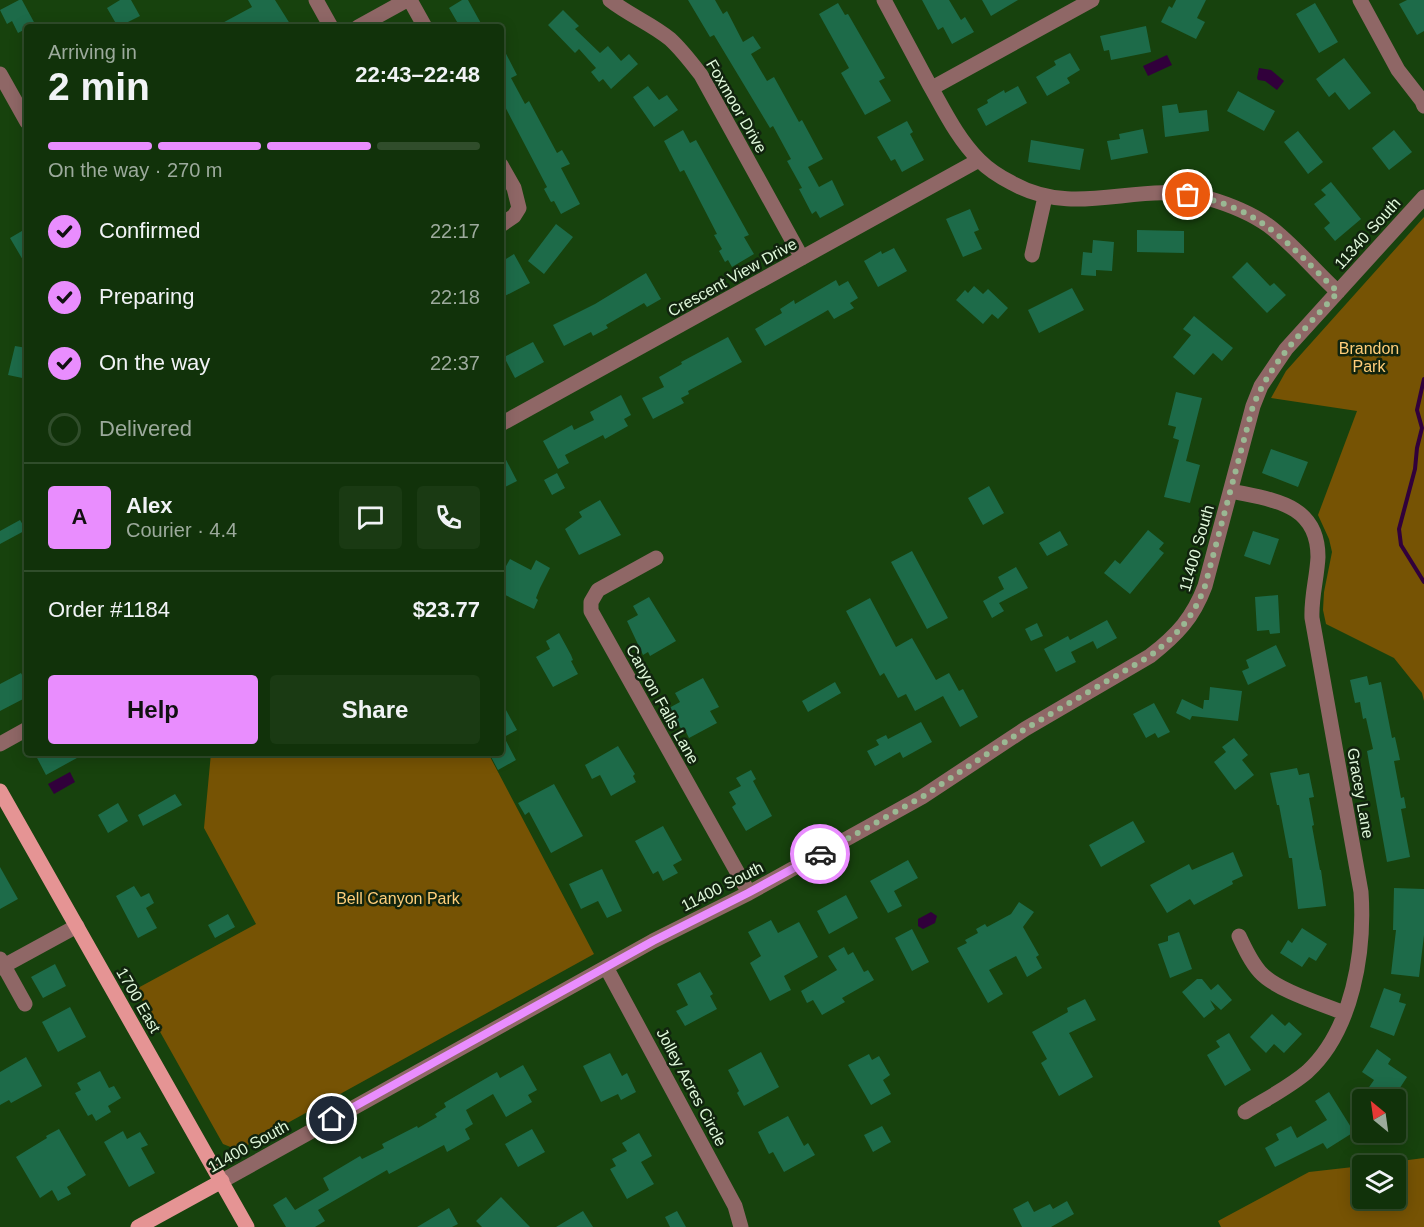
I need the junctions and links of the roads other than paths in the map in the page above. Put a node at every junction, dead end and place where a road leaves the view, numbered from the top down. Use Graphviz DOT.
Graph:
graph roads {
  1 [pos="316,0"];
  2 [pos="408,0"];
  3 [pos="610,0"];
  4 [pos="884,0"];
  5 [pos="1092,0"];
  6 [pos="1360,0"];
  7 [pos="329,24"];
  8 [pos="364,24"];
  9 [pos="423,24"];
  10 [pos="0,74"];
  11 [pos="932,88"];
  12 [pos="1423,103"];
  13 [pos="24,118"];
  14 [pos="979,160"];
  15 [pos="504,170"];
  16 [pos="1045,197"];
  17 [pos="1424,197"];
  18 [pos="504,223"];
  19 [pos="1032,255"];
  20 [pos="802,258"];
  21 [pos="1338,292"];
  22 [pos="504,422"];
  23 [pos="1231,491"];
  24 [pos="656,558"];
  25 [pos="24,731"];
  26 [pos="0,744"];
  27 [pos="0,791"];
  28 [pos="748,893"];
  29 [pos="76,926"];
  30 [pos="1239,936"];
  31 [pos="1,964"];
  32 [pos="606,967"];
  33 [pos="25,1004"];
  34 [pos="1344,1012"];
  35 [pos="1245,1112"];
  36 [pos="222,1181"];
  37 [pos="138,1227"];
  38 [pos="247,1227"];
  39 [pos="741,1227"];
  1 -- 7 [label="street"];
  2 -- 8 [label="street"];
  2 -- 9 [label="street"];
  3 -- 20 [label="street, Foxmoor Drive"];
  4 -- 11 [label="street"];
  5 -- 11 [label="street"];
  6 -- 12 [label="street"];
  10 -- 13 [label="street"];
  11 -- 14 [label="street"];
  14 -- 16 [label="street"];
  14 -- 20 [label="street, Crescent View Drive"];
  15 -- 18 [label="street"];
  16 -- 19 [label="street"];
  16 -- 21 [label="street"];
  17 -- 21 [label="street, 11340 South"];
  20 -- 22 [label="street, Crescent View Drive"];
  21 -- 23 [label="street, 11340 South"];
  23 -- 28 [label="street, 11400 South"];
  23 -- 34 [label="street, Gracey Lane"];
  24 -- 28 [label="street, Canyon Falls Lane"];
  25 -- 26 [label="street"];
  27 -- 29 [label="main road, 1700 East"];
  28 -- 32 [label="street, 11400 South"];
  29 -- 31 [label="street"];
  29 -- 36 [label="main road, 1700 East"];
  30 -- 34 [label="street"];
  31 -- 33 [label="street"];
  32 -- 36 [label="street, 11400 South"];
  32 -- 39 [label="street, Jolley Acres Circle"];
  34 -- 35 [label="street, Gracey Lane"];
  36 -- 37 [label="main road, 11400 South"];
  36 -- 38 [label="main road, 1700 East"];
}
